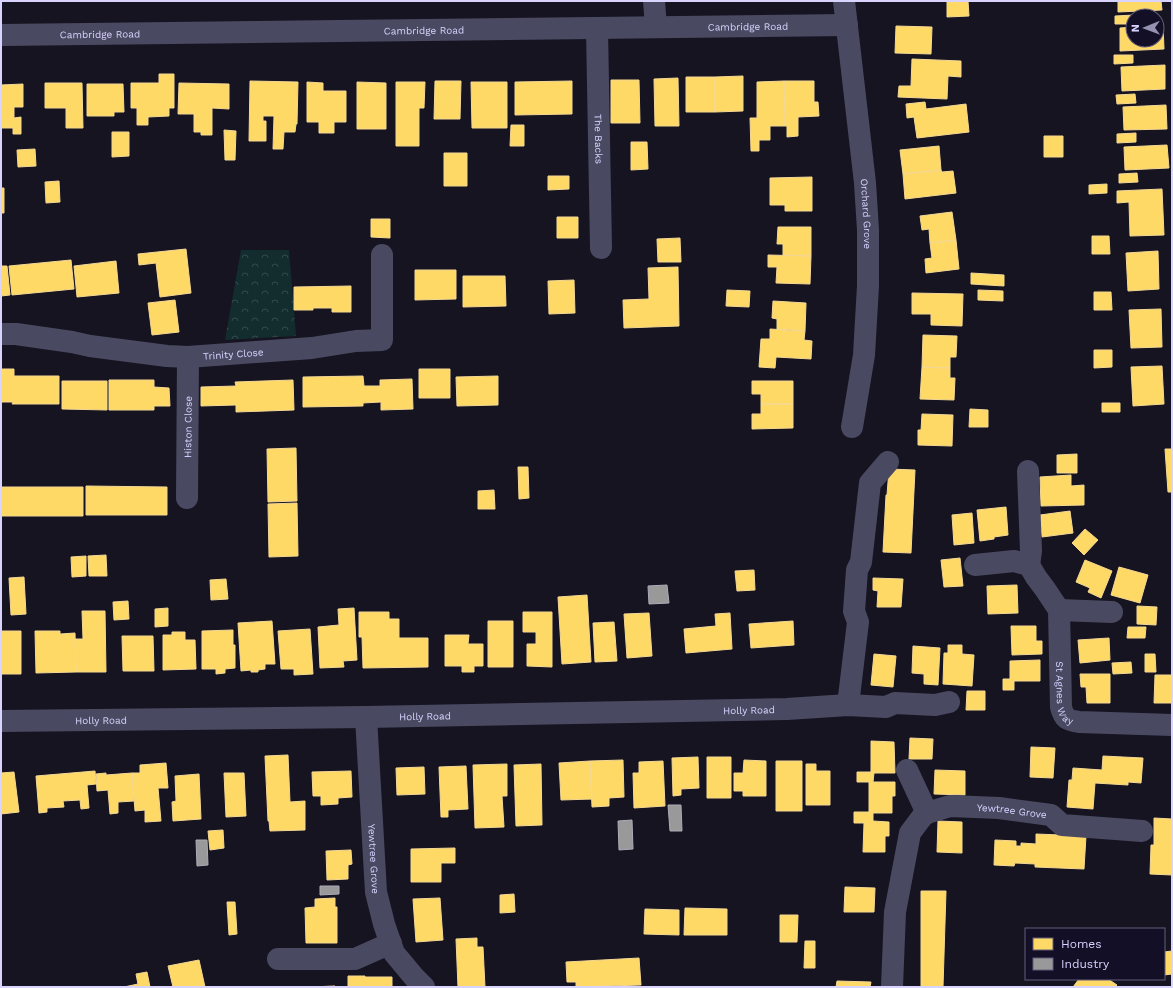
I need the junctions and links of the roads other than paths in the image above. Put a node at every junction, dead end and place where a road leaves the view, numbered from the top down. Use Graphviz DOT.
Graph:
graph roads {
  1 [pos="654,1"];
  2 [pos="844,1"];
  3 [pos="847,25"];
  4 [pos="656,28"];
  5 [pos="597,29"];
  6 [pos="1,35"];
  7 [pos="601,248"];
  8 [pos="382,255"];
  9 [pos="1,334"];
  10 [pos="188,356"];
  11 [pos="852,427"];
  12 [pos="888,462"];
  13 [pos="1028,471"];
  14 [pos="187,498"];
  15 [pos="975,565"];
  16 [pos="1029,565"];
  17 [pos="1059,610"];
  18 [pos="1112,612"];
  19 [pos="949,702"];
  20 [pos="848,704"];
  21 [pos="366,717"];
  22 [pos="1,721"];
  23 [pos="1172,725"];
  24 [pos="907,770"];
  25 [pos="927,813"];
  26 [pos="1142,830"];
  27 [pos="391,943"];
  28 [pos="278,959"];
  29 [pos="424,987"];
  30 [pos="892,987"];
  1 -- 4 [label="street"];
  2 -- 3 [label="street, Orchard Grove"];
  3 -- 4 [label="street, Cambridge Road"];
  3 -- 11 [label="street, Orchard Grove"];
  4 -- 5 [label="street, Cambridge Road"];
  5 -- 6 [label="street, Cambridge Road"];
  5 -- 7 [label="street, The Backs"];
  8 -- 10 [label="street, Trinity Close"];
  9 -- 10 [label="street, Trinity Close"];
  10 -- 14 [label="street, Histon Close"];
  12 -- 20 [label="street"];
  13 -- 16 [label="street"];
  15 -- 16 [label="street"];
  16 -- 17 [label="street"];
  17 -- 18 [label="street"];
  17 -- 23 [label="street, St Agnes Way"];
  19 -- 20 [label="street, Holly Road"];
  20 -- 21 [label="street, Holly Road"];
  21 -- 22 [label="street, Holly Road"];
  21 -- 27 [label="street, Yewtree Grove"];
  24 -- 25 [label="street"];
  25 -- 26 [label="street, Yewtree Grove"];
  25 -- 30 [label="street"];
  27 -- 28 [label="street"];
  27 -- 29 [label="street, Yewtree Grove"];
}
